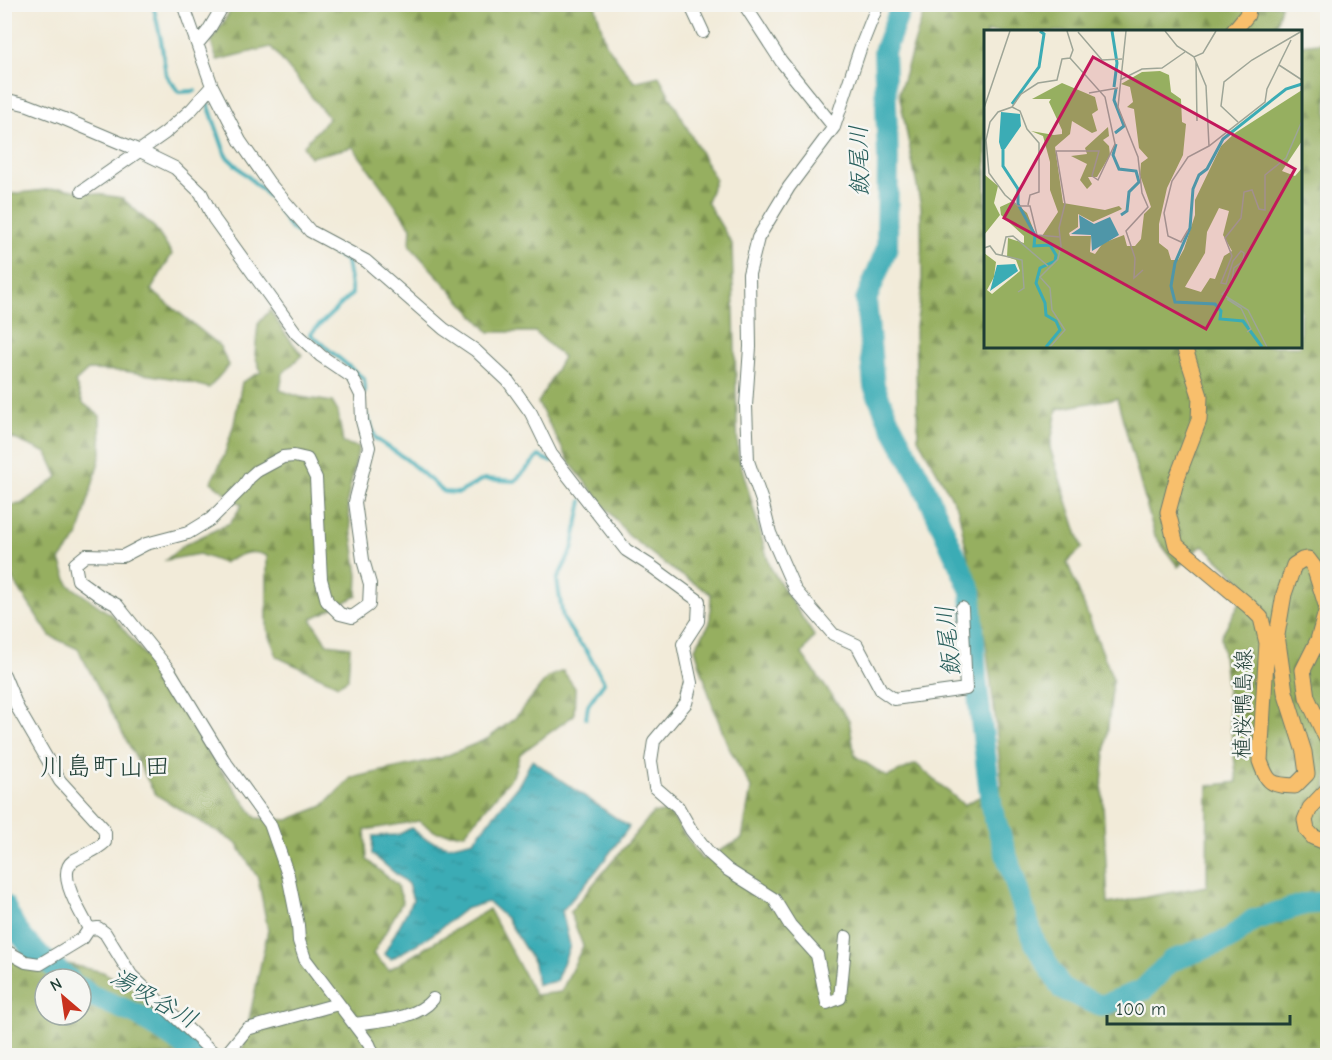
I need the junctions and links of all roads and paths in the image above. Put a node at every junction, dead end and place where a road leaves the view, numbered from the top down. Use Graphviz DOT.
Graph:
graph roads {
  1 [pos="183,4"];
  2 [pos="224,4"];
  3 [pos="690,4"];
  4 [pos="744,4"];
  5 [pos="878,4"];
  6 [pos="1249,4"];
  7 [pos="1235,30"];
  8 [pos="703,32"];
  9 [pos="198,43"];
  10 [pos="212,86"];
  11 [pos="4,99"];
  12 [pos="834,127"];
  13 [pos="140,151"];
  14 [pos="82,191"];
  15 [pos="1185,348"];
  16 [pos="962,608"];
  17 [pos="4,675"];
  18 [pos="1328,742"];
  19 [pos="1328,789"];
  20 [pos="1328,843"];
  21 [pos="89,929"];
  22 [pos="846,937"];
  23 [pos="4,950"];
  24 [pos="433,999"];
  25 [pos="338,1004"];
  26 [pos="355,1024"];
  27 [pos="218,1056"];
  28 [pos="374,1056"];
  1 -- 9 [label="street"];
  2 -- 9 [label="street"];
  3 -- 8 [label="street"];
  4 -- 12 [label="street"];
  5 -- 12 [label="street"];
  6 -- 7 [label="main road"];
  9 -- 10 [label="street"];
  10 -- 13 [label="street"];
  10 -- 22 [label="street"];
  11 -- 13 [label="street"];
  12 -- 16 [label="street"];
  13 -- 14 [label="street"];
  13 -- 25 [label="street"];
  15 -- 18 [label="main road, 植桜鴨島線"];
  17 -- 21 [label="street"];
  19 -- 20 [label="main road"];
  21 -- 23 [label="street"];
  21 -- 27 [label="street"];
  24 -- 26 [label="street"];
  25 -- 26 [label="street"];
  25 -- 27 [label="street"];
  26 -- 28 [label="street"];
}
